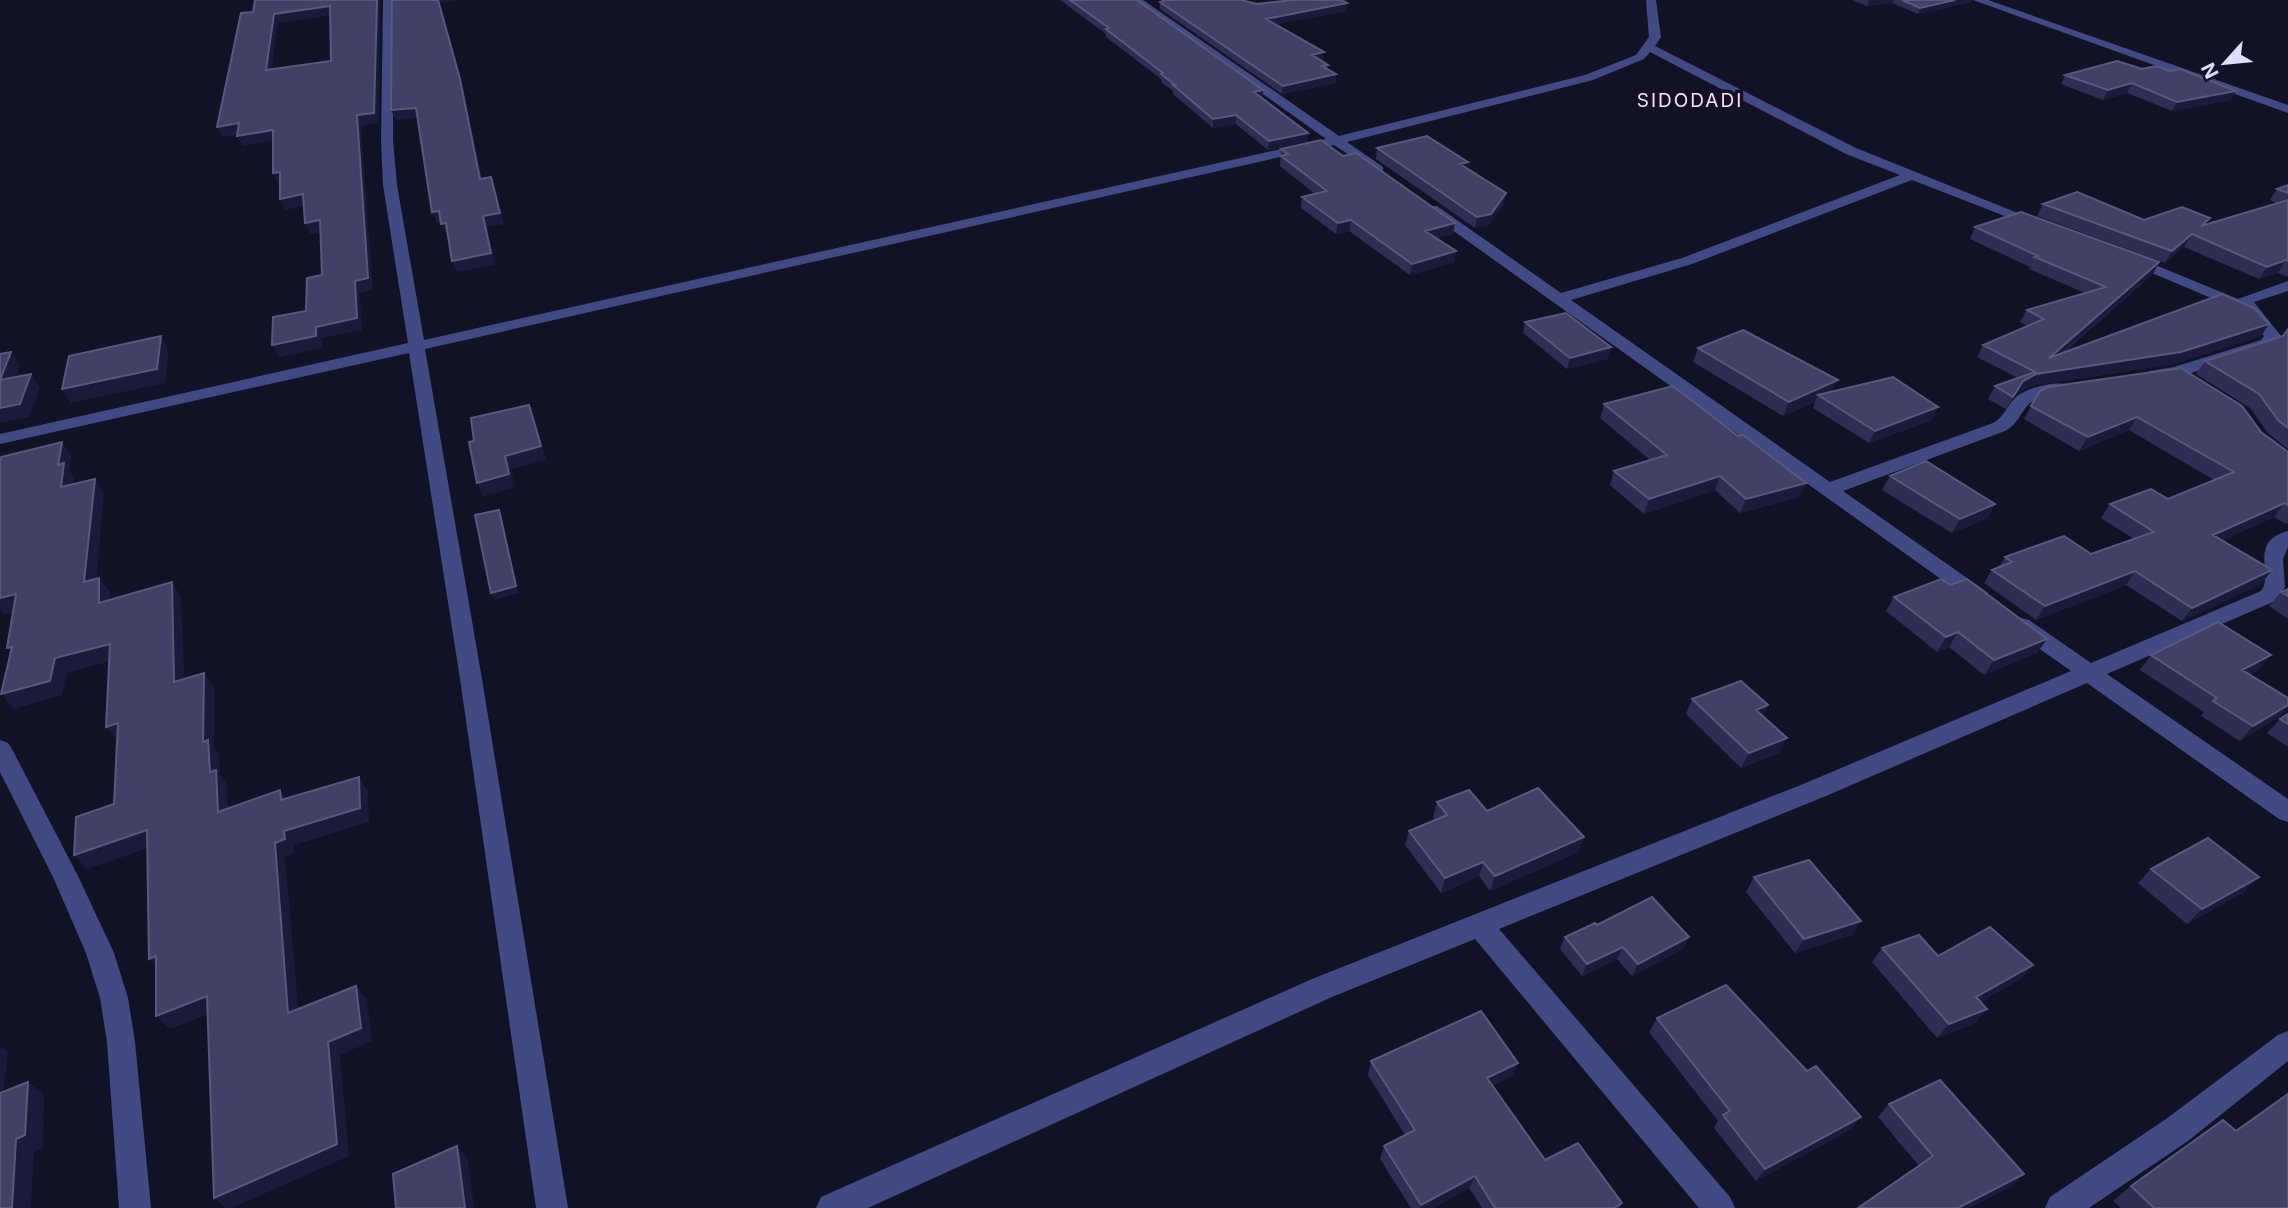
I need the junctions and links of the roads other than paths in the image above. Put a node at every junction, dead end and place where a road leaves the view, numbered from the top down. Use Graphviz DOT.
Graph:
graph roads {
  1 [pos="388,0"];
  2 [pos="1651,0"];
  3 [pos="1978,0"];
  4 [pos="1146,3"];
  5 [pos="1649,47"];
  6 [pos="2288,109"];
  7 [pos="1336,141"];
  8 [pos="1910,176"];
  9 [pos="1392,180"];
  10 [pos="1414,196"];
  11 [pos="2053,230"];
  12 [pos="2118,254"];
  13 [pos="2288,286"];
  14 [pos="1559,299"];
  15 [pos="2248,309"];
  16 [pos="417,345"];
  17 [pos="2176,372"];
  18 [pos="2138,378"];
  19 [pos="2087,386"];
  20 [pos="2199,386"];
  21 [pos="0,439"];
  22 [pos="1829,489"];
  23 [pos="2288,537"];
  24 [pos="2088,673"];
  25 [pos="0,749"];
  26 [pos="2288,813"];
  27 [pos="1480,925"];
  28 [pos="2288,1044"];
  29 [pos="135,1208"];
  30 [pos="552,1208"];
  31 [pos="832,1208"];
  32 [pos="1719,1208"];
  33 [pos="2061,1208"];
  1 -- 16 [label="street"];
  2 -- 5 [label="street"];
  3 -- 6 [label="street"];
  4 -- 7 [label="street"];
  5 -- 7 [label="street"];
  5 -- 8 [label="street"];
  7 -- 9 [label="street"];
  7 -- 16 [label="street"];
  8 -- 11 [label="street"];
  8 -- 14 [label="street"];
  10 -- 14 [label="street"];
  12 -- 15 [label="street"];
  13 -- 15 [label="street"];
  14 -- 22 [label="street"];
  15 -- 17 [label="street"];
  16 -- 21 [label="street"];
  16 -- 30 [label="street"];
  17 -- 18 [label="street"];
  17 -- 20 [label="street"];
  19 -- 22 [label="street"];
  22 -- 24 [label="street"];
  23 -- 24 [label="street"];
  24 -- 26 [label="street"];
  24 -- 27 [label="street"];
  25 -- 29 [label="street"];
  27 -- 31 [label="street"];
  27 -- 32 [label="street"];
  28 -- 33 [label="street"];
}
